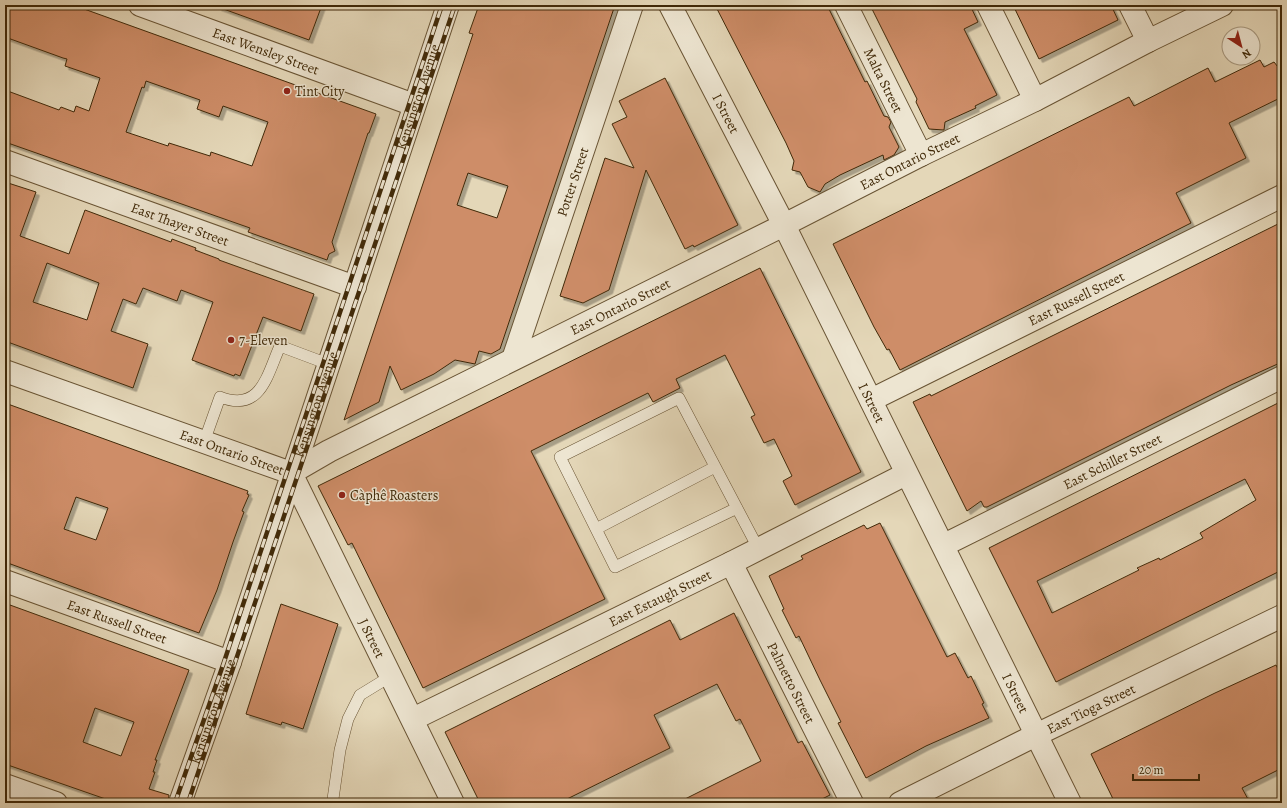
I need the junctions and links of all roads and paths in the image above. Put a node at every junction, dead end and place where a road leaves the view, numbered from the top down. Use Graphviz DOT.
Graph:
graph roads {
  1 [pos="140,5"];
  2 [pos="448,5"];
  3 [pos="632,5"];
  4 [pos="670,5"];
  5 [pos="846,5"];
  6 [pos="988,5"];
  7 [pos="1130,5"];
  8 [pos="1222,5"];
  9 [pos="1148,41"];
  10 [pos="1036,100"];
  11 [pos="414,105"];
  12 [pos="921,155"];
  13 [pos="5,161"];
  14 [pos="1282,196"];
  15 [pos="784,225"];
  16 [pos="355,287"];
  17 [pos="513,359"];
  18 [pos="328,364"];
  19 [pos="5,372"];
  20 [pos="1282,377"];
  21 [pos="871,400"];
  22 [pos="204,442"];
  23 [pos="716,467"];
  24 [pos="291,473"];
  25 [pos="906,474"];
  26 [pos="737,508"];
  27 [pos="596,529"];
  28 [pos="944,545"];
  29 [pos="758,548"];
  30 [pos="731,563"];
  31 [pos="5,581"];
  32 [pos="1280,622"];
  33 [pos="230,662"];
  34 [pos="391,676"];
  35 [pos="413,719"];
  36 [pos="1036,735"];
  37 [pos="5,785"];
  38 [pos="333,798"];
  39 [pos="56,803"];
  40 [pos="180,803"];
  41 [pos="453,803"];
  42 [pos="852,803"];
  43 [pos="900,803"];
  44 [pos="1070,803"];
  1 -- 11 [label="street, East Wensley Street"];
  2 -- 11 [label="street, Kensington Avenue"];
  3 -- 17 [label="street, Potter Street"];
  4 -- 15 [label="street, I Street"];
  5 -- 12 [label="street, Malta Street"];
  6 -- 10 [label="street"];
  7 -- 9 [label="street"];
  8 -- 9 [label="street, East Ontario Street"];
  9 -- 10 [label="street, East Ontario Street"];
  10 -- 12 [label="street, East Ontario Street"];
  11 -- 16 [label="street, Kensington Avenue"];
  12 -- 15 [label="street, East Ontario Street"];
  13 -- 16 [label="street, East Thayer Street"];
  14 -- 21 [label="street, East Russell Street"];
  15 -- 17 [label="street, East Ontario Street"];
  15 -- 21 [label="street, I Street"];
  16 -- 18 [label="street, Kensington Avenue"];
  17 -- 24 [label="street, East Ontario Street"];
  18 -- 22 [label="lane"];
  18 -- 24 [label="street, Kensington Avenue"];
  19 -- 22 [label="street, East Ontario Street"];
  20 -- 28 [label="street, East Schiller Street"];
  21 -- 25 [label="street, I Street"];
  22 -- 24 [label="street, East Ontario Street"];
  23 -- 26 [label="lane"];
  23 -- 27 [label="lane"];
  23 -- 27 [label="lane"];
  24 -- 33 [label="street, Kensington Avenue"];
  24 -- 34 [label="street, J Street"];
  25 -- 28 [label="street, I Street"];
  25 -- 29 [label="street, East Estaugh Street"];
  26 -- 27 [label="lane"];
  26 -- 29 [label="lane"];
  28 -- 36 [label="street, I Street"];
  29 -- 30 [label="street, East Estaugh Street"];
  30 -- 35 [label="street, East Estaugh Street"];
  30 -- 42 [label="street, Palmetto Street"];
  31 -- 33 [label="street, East Russell Street"];
  32 -- 36 [label="street, East Tioga Street"];
  33 -- 40 [label="street, Kensington Avenue"];
  34 -- 35 [label="street, J Street"];
  34 -- 38 [label="lane"];
  35 -- 41 [label="street, J Street"];
  36 -- 43 [label="street, East Tioga Street"];
  36 -- 44 [label="street, I Street"];
  37 -- 39 [label="street"];
}
